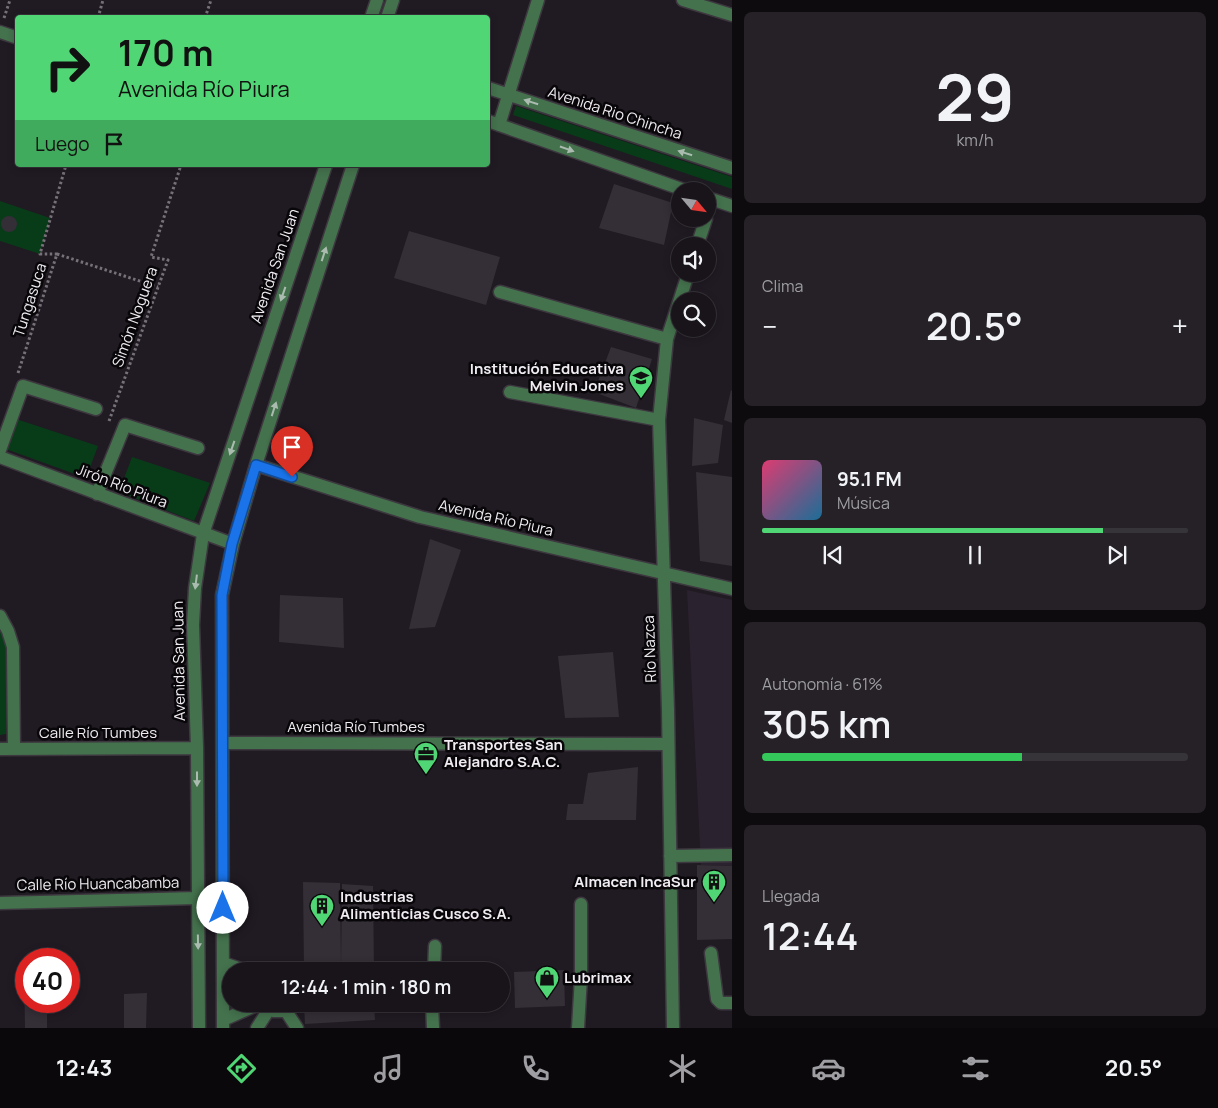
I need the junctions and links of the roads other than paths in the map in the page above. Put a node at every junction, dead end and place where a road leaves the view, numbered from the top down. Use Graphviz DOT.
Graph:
graph roads {
  1 [pos="377,0"];
  2 [pos="393,0"];
  3 [pos="538,0"];
  4 [pos="683,0"];
  5 [pos="372,15"];
  6 [pos="388,15"];
  7 [pos="732,15"];
  8 [pos="1,28"];
  9 [pos="15,36"];
  10 [pos="490,89"];
  11 [pos="509,95"];
  12 [pos="493,123"];
  13 [pos="325,167"];
  14 [pos="352,167"];
  15 [pos="732,168"];
  16 [pos="671,185"];
  17 [pos="716,201"];
  18 [pos="732,206"];
  19 [pos="685,282"];
  20 [pos="500,292"];
  21 [pos="667,339"];
  22 [pos="510,392"];
  23 [pos="96,409"];
  24 [pos="659,420"];
  25 [pos="198,448"];
  26 [pos="0,450"];
  27 [pos="0,457"];
  28 [pos="256,465"];
  29 [pos="98,494"];
  30 [pos="202,534"];
  31 [pos="232,544"];
  32 [pos="664,575"];
  33 [pos="732,589"];
  34 [pos="0,616"];
  35 [pos="224,743"];
  36 [pos="668,744"];
  37 [pos="197,748"];
  38 [pos="0,749"];
  39 [pos="14,749"];
  40 [pos="732,855"];
  41 [pos="670,856"];
  42 [pos="197,898"];
  43 [pos="0,903"];
  44 [pos="581,904"];
  45 [pos="435,946"];
  46 [pos="711,954"];
  47 [pos="223,962"];
  48 [pos="434,962"];
  49 [pos="732,1003"];
  50 [pos="258,1012"];
  51 [pos="267,1012"];
  52 [pos="275,1012"];
  53 [pos="432,1012"];
  54 [pos="223,1024"];
  55 [pos="199,1028"];
  56 [pos="257,1028"];
  57 [pos="297,1028"];
  58 [pos="433,1028"];
  59 [pos="578,1028"];
  60 [pos="673,1028"];
  1 -- 5 [label="street"];
  2 -- 6 [label="street"];
  3 -- 11 [label="street"];
  4 -- 7 [label="street"];
  8 -- 9 [label="street"];
  10 -- 11 [label="street, Avenida Rio Chincha"];
  11 -- 12 [label="street"];
  15 -- 11 [label="street, Avenida Rio Chincha, one-way"];
  12 -- 16 [label="street, one-way"];
  13 -- 30 [label="street, Avenida San Juan, one-way"];
  28 -- 14 [label="street, one-way"];
  17 -- 18 [label="street"];
  19 -- 21 [label="street, Río Nazca"];
  20 -- 21 [label="street"];
  21 -- 24 [label="street, Río Nazca"];
  22 -- 24 [label="street"];
  23 -- 26 [label="street"];
  24 -- 32 [label="street, Río Nazca"];
  25 -- 29 [label="street"];
  27 -- 29 [label="street, Jirón Río Piura"];
  28 -- 31 [label="street"];
  28 -- 32 [label="street, Avenida Río Piura"];
  29 -- 30 [label="street, Jirón Río Piura"];
  30 -- 31 [label="street, Jirón Río Piura"];
  30 -- 37 [label="street, Avenida San Juan, one-way"];
  31 -- 35 [label="street"];
  32 -- 33 [label="street, Avenida Río Piura"];
  32 -- 36 [label="street, Río Nazca"];
  34 -- 39 [label="street"];
  35 -- 36 [label="street, Avenida Río Tumbes"];
  35 -- 47 [label="street"];
  36 -- 41 [label="street, Río Nazca"];
  37 -- 39 [label="street, Calle Río Tumbes"];
  37 -- 42 [label="street, Avenida San Juan, one-way"];
  38 -- 39 [label="street, Calle Río Tumbes"];
  40 -- 41 [label="street"];
  41 -- 60 [label="street, Río Nazca"];
  42 -- 43 [label="street, Calle Río Huancabamba"];
  42 -- 55 [label="street, Avenida San Juan, one-way"];
  44 -- 59 [label="street"];
  45 -- 48 [label="street"];
  46 -- 49 [label="street"];
  50 -- 54 [label="street"];
  51 -- 56 [label="street"];
  52 -- 57 [label="street"];
  53 -- 58 [label="street"];
}
